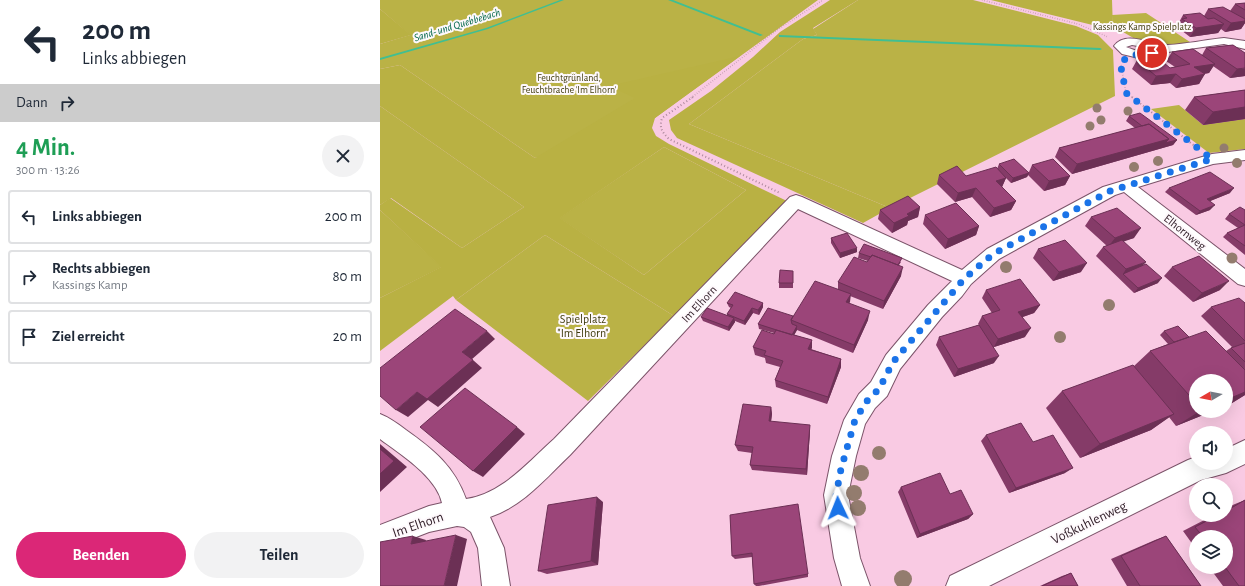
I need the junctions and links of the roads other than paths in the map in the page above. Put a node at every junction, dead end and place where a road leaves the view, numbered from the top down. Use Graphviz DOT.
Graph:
graph roads {
  1 [pos="1245,45"];
  2 [pos="1133,55"];
  3 [pos="1245,155"];
  4 [pos="1125,185"];
  5 [pos="964,279"];
  6 [pos="1245,279"];
  7 [pos="380,425"];
  8 [pos="1245,452"];
  9 [pos="1233,458"];
  10 [pos="1195,470"];
  11 [pos="455,513"];
  12 [pos="380,538"];
  13 [pos="496,586"];
  14 [pos="856,586"];
  15 [pos="960,586"];
  1 -- 2 [label="street"];
  3 -- 4 [label="street"];
  4 -- 5 [label="street"];
  4 -- 6 [label="street, Elhornweg"];
  5 -- 11 [label="street, Im Elhorn"];
  5 -- 14 [label="street"];
  7 -- 11 [label="street, Im Elhorn"];
  8 -- 9 [label="street"];
  10 -- 15 [label="street, Voßkuhlenweg"];
  11 -- 12 [label="street, Im Elhorn"];
  11 -- 13 [label="street, Im Elhorn"];
}
